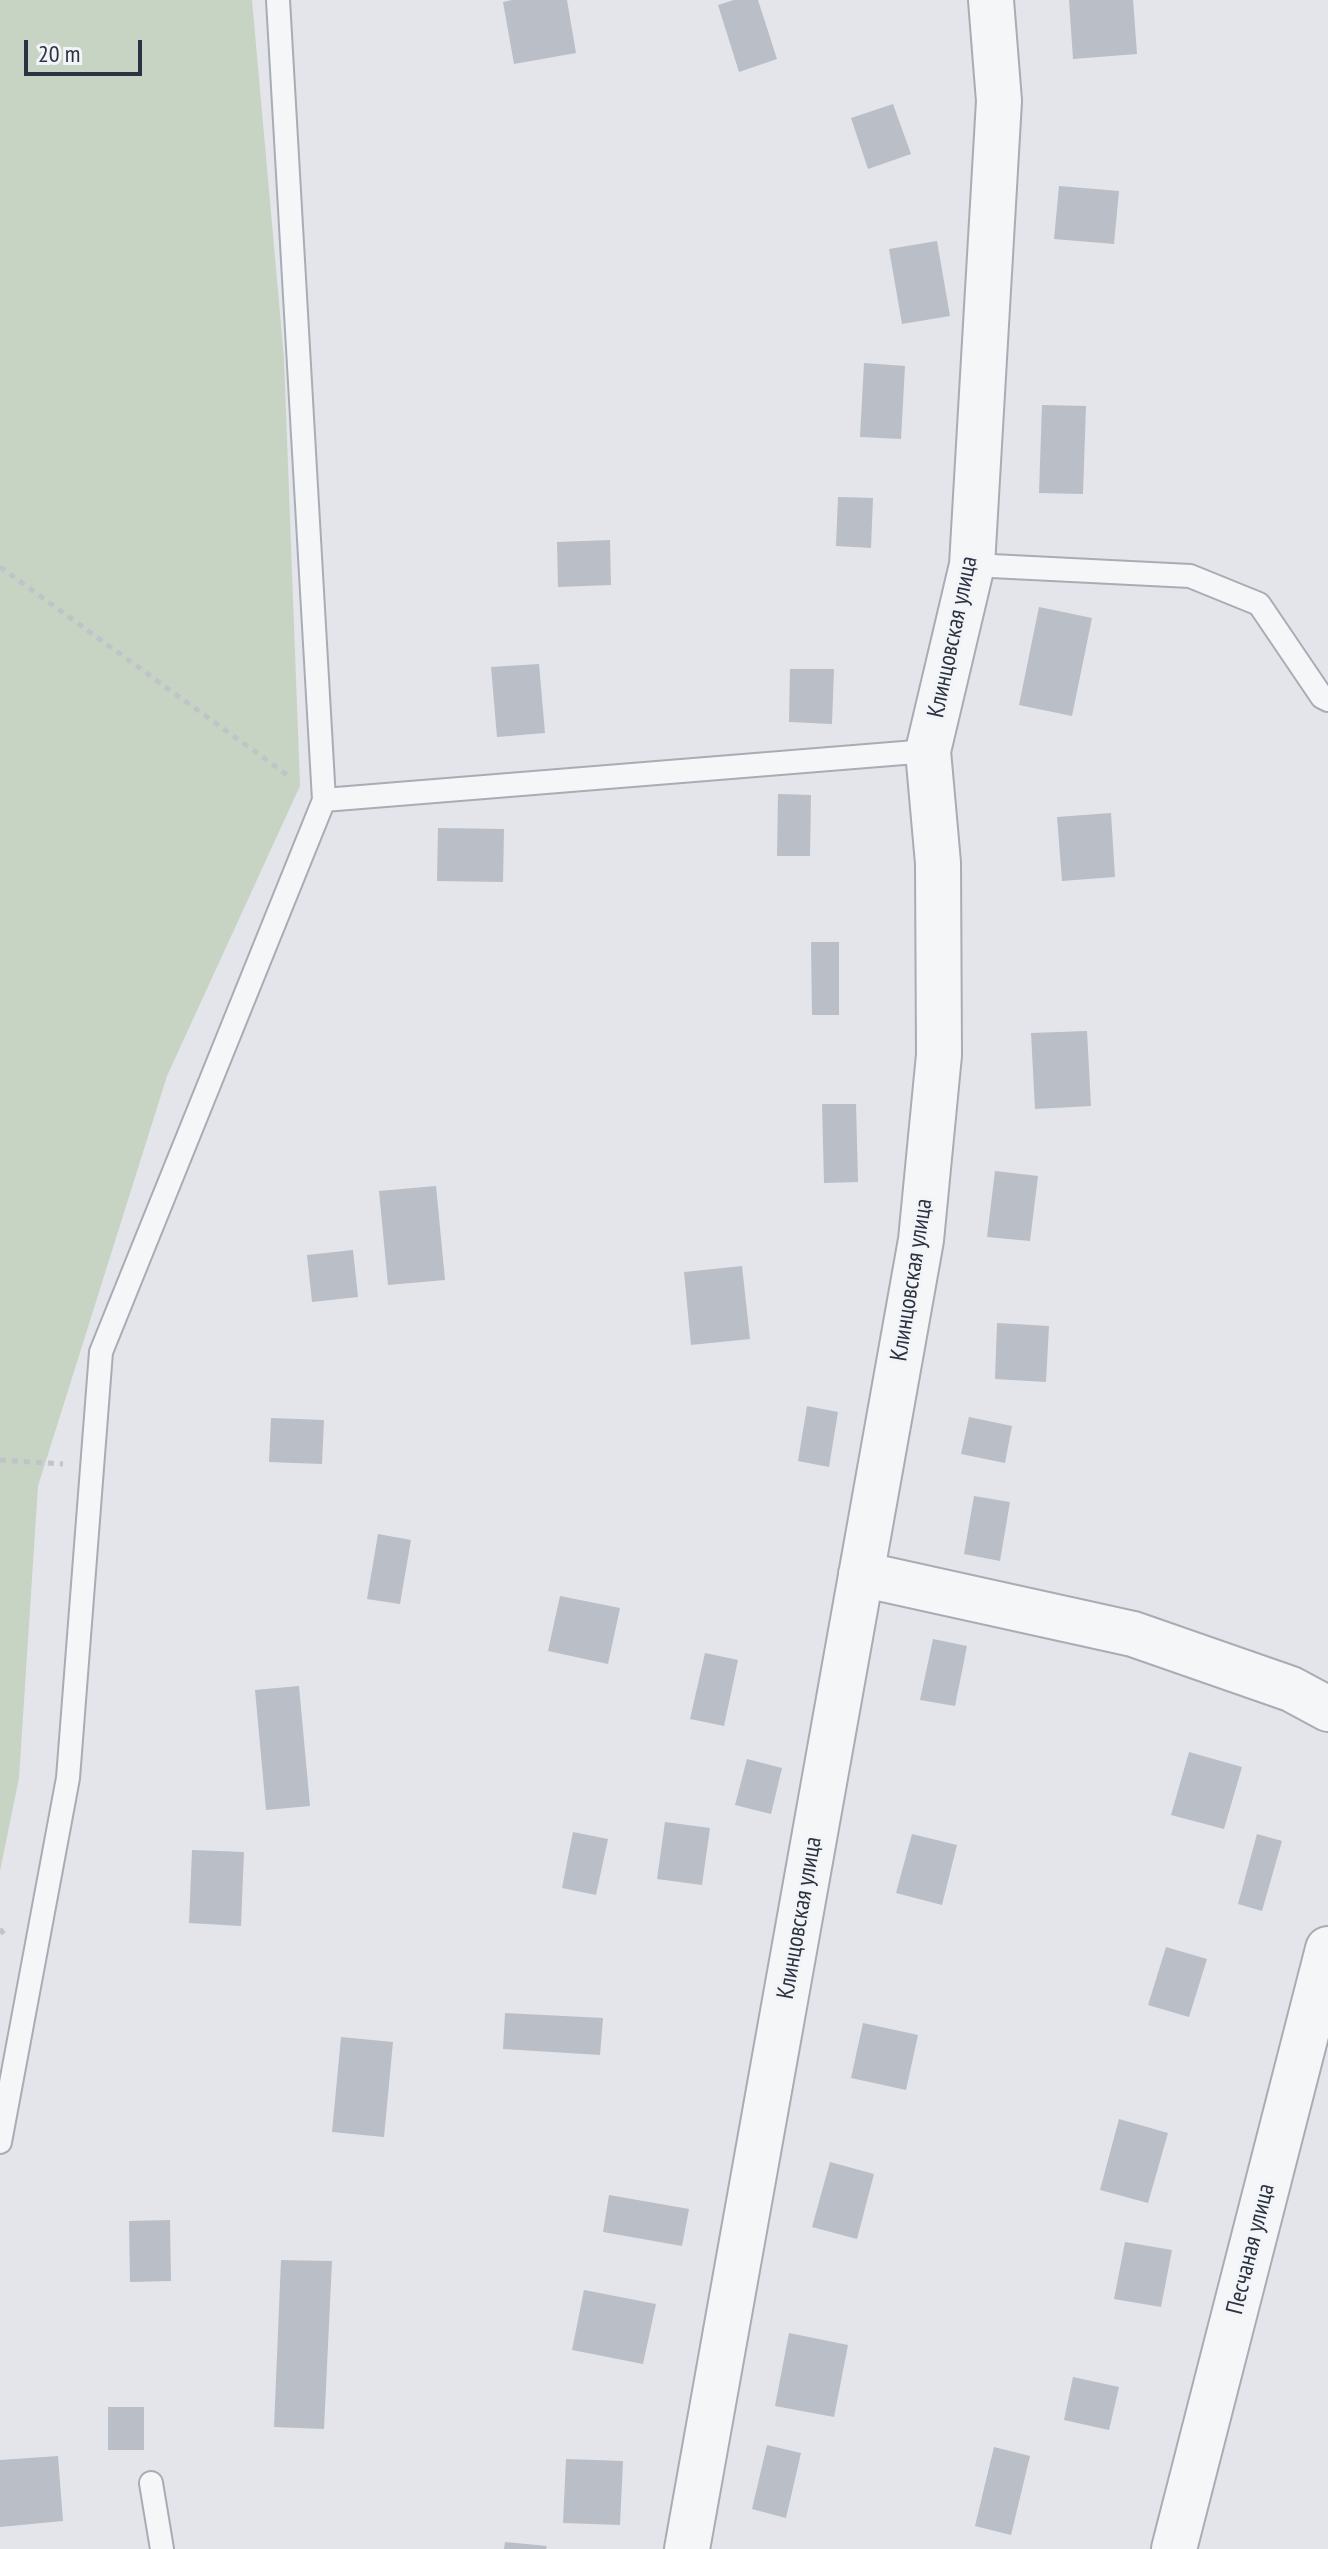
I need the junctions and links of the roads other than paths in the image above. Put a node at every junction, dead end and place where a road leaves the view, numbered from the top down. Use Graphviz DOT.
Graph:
graph roads {
  1 [pos="278,0"];
  2 [pos="991,0"];
  3 [pos="972,565"];
  4 [pos="1328,700"];
  5 [pos="928,751"];
  6 [pos="324,800"];
  7 [pos="861,1574"];
  8 [pos="1328,1709"];
  9 [pos="1328,1949"];
  10 [pos="0,2142"];
  11 [pos="151,2483"];
  12 [pos="162,2549"];
  13 [pos="687,2549"];
  14 [pos="1174,2549"];
  1 -- 6 [label="lane"];
  2 -- 3 [label="street, Клинцовская улица"];
  3 -- 4 [label="lane"];
  3 -- 5 [label="street, Клинцовская улица"];
  5 -- 6 [label="lane"];
  5 -- 7 [label="street, Клинцовская улица"];
  6 -- 10 [label="lane"];
  7 -- 8 [label="street"];
  7 -- 13 [label="street, Клинцовская улица"];
  9 -- 14 [label="street, Песчаная улица"];
  11 -- 12 [label="lane"];
}
